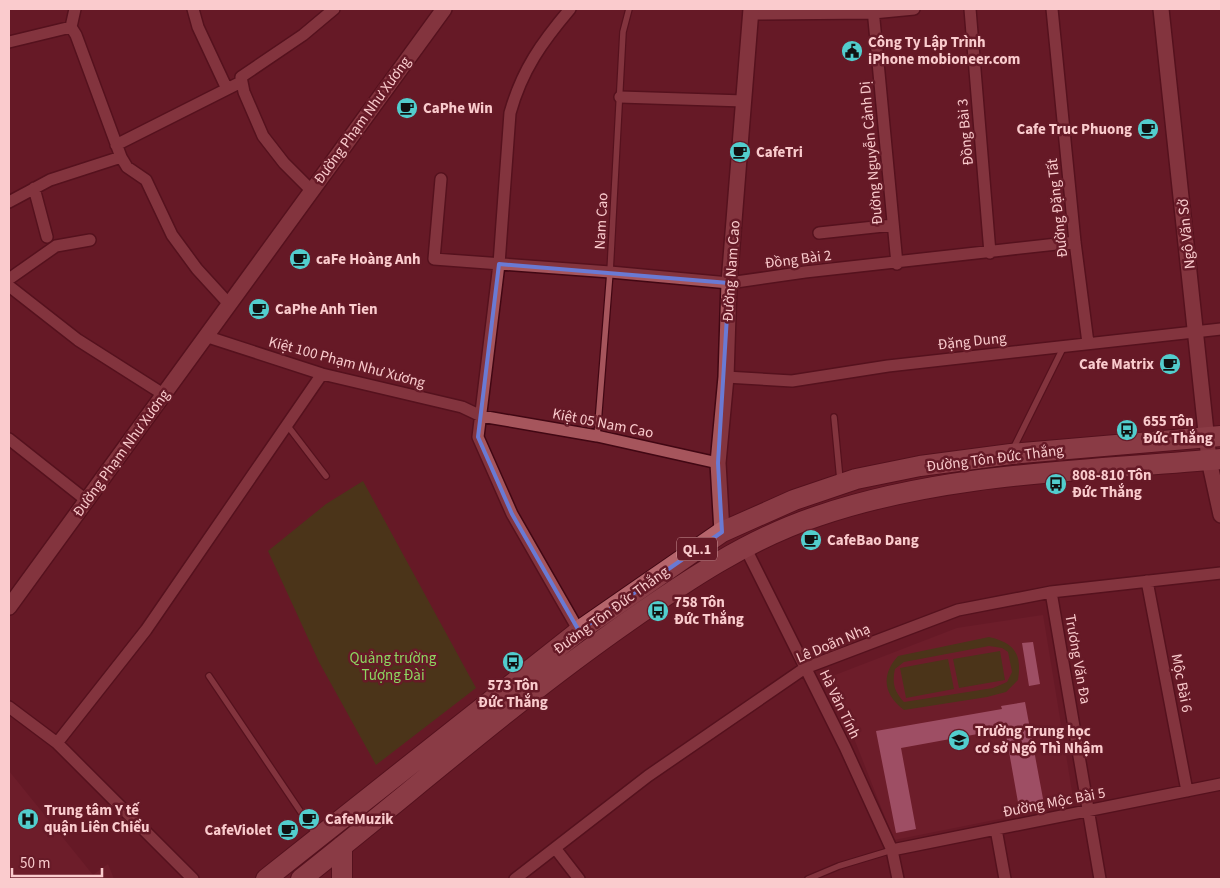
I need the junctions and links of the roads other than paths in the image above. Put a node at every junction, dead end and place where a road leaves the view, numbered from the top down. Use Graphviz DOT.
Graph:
graph roads {
  1 [pos="75,9"];
  2 [pos="193,9"];
  3 [pos="334,9"];
  4 [pos="444,9"];
  5 [pos="570,9"];
  6 [pos="629,9"];
  7 [pos="914,9"];
  8 [pos="970,9"];
  9 [pos="1052,9"];
  10 [pos="1161,9"];
  11 [pos="751,11"];
  12 [pos="873,11"];
  13 [pos="71,27"];
  14 [pos="9,42"];
  15 [pos="241,82"];
  16 [pos="227,89"];
  17 [pos="620,97"];
  18 [pos="744,101"];
  19 [pos="116,145"];
  20 [pos="121,157"];
  21 [pos="441,179"];
  22 [pos="34,188"];
  23 [pos="311,190"];
  24 [pos="9,202"];
  25 [pos="893,225"];
  26 [pos="819,234"];
  27 [pos="46,237"];
  28 [pos="90,240"];
  29 [pos="1075,242"];
  30 [pos="990,252"];
  31 [pos="499,264"];
  32 [pos="897,264"];
  33 [pos="610,272"];
  34 [pos="9,279"];
  35 [pos="729,284"];
  36 [pos="9,286"];
  37 [pos="229,304"];
  38 [pos="1221,329"];
  39 [pos="1196,332"];
  40 [pos="205,336"];
  41 [pos="1088,344"];
  42 [pos="1064,346"];
  43 [pos="322,374"];
  44 [pos="726,377"];
  45 [pos="163,394"];
  46 [pos="481,416"];
  47 [pos="834,417"];
  48 [pos="287,424"];
  49 [pos="598,436"];
  50 [pos="1214,437"];
  51 [pos="9,439"];
  52 [pos="1011,454"];
  53 [pos="1215,459"];
  54 [pos="718,464"];
  55 [pos="326,476"];
  56 [pos="841,484"];
  57 [pos="86,500"];
  58 [pos="1221,515"];
  59 [pos="722,532"];
  60 [pos="745,547"];
  61 [pos="1221,573"];
  62 [pos="1147,581"];
  63 [pos="1052,592"];
  64 [pos="10,602"];
  65 [pos="580,631"];
  66 [pos="805,668"];
  67 [pos="209,676"];
  68 [pos="9,707"];
  69 [pos="58,743"];
  70 [pos="1221,784"];
  71 [pos="1187,791"];
  72 [pos="1089,811"];
  73 [pos="996,829"];
  74 [pos="318,838"];
  75 [pos="342,846"];
  76 [pos="555,848"];
  77 [pos="892,850"];
  78 [pos="193,879"];
  79 [pos="266,879"];
  80 [pos="301,879"];
  81 [pos="342,879"];
  82 [pos="515,879"];
  83 [pos="579,879"];
  84 [pos="808,879"];
  85 [pos="898,879"];
  86 [pos="1005,879"];
  87 [pos="1100,879"];
  1 -- 13 [label="street"];
  2 -- 16 [label="street"];
  3 -- 15 [label="street"];
  4 -- 23 [label="street, Đường Phạm Như Xương"];
  5 -- 31 [label="street"];
  6 -- 17 [label="lane, Nam Cao"];
  7 -- 12 [label="street"];
  8 -- 30 [label="street, Đồng Bài 3"];
  9 -- 29 [label="street, Đường Đặng Tất"];
  10 -- 39 [label="street, Ngô Văn Sở"];
  11 -- 12 [label="street"];
  11 -- 18 [label="street, Đường Nam Cao"];
  12 -- 25 [label="street, Đường Nguyễn Cảnh Dị"];
  13 -- 14 [label="street"];
  13 -- 19 [label="street"];
  15 -- 16 [label="street"];
  15 -- 23 [label="street"];
  16 -- 19 [label="street"];
  17 -- 18 [label="street"];
  17 -- 33 [label="lane, Nam Cao"];
  18 -- 35 [label="street, Đường Nam Cao"];
  19 -- 20 [label="street"];
  20 -- 22 [label="street"];
  20 -- 37 [label="street"];
  21 -- 31 [label="street, Đồng Bài 2"];
  22 -- 24 [label="street"];
  22 -- 27 [label="street"];
  23 -- 37 [label="street, Đường Phạm Như Xương"];
  25 -- 26 [label="street"];
  25 -- 32 [label="street, Đường Nguyễn Cảnh Dị"];
  28 -- 34 [label="street"];
  29 -- 30 [label="street, Đồng Bài 2"];
  29 -- 41 [label="street, Đường Đặng Tất"];
  30 -- 32 [label="street, Đồng Bài 2"];
  31 -- 33 [label="street, Đồng Bài 2"];
  31 -- 46 [label="street"];
  32 -- 35 [label="street, Đồng Bài 2"];
  33 -- 35 [label="street, Đồng Bài 2"];
  33 -- 49 [label="lane, Nam Cao"];
  35 -- 44 [label="street, Đường Nam Cao"];
  36 -- 45 [label="street"];
  37 -- 40 [label="street, Đường Phạm Như Xương"];
  38 -- 39 [label="street, Đặng Dung"];
  39 -- 41 [label="street, Đặng Dung"];
  39 -- 50 [label="street, Ngô Văn Sở"];
  40 -- 43 [label="street, Kiệt 100 Phạm Như Xương"];
  40 -- 45 [label="street, Đường Phạm Như Xương"];
  41 -- 42 [label="street, Đặng Dung"];
  42 -- 44 [label="street, Đặng Dung"];
  42 -- 52 [label="lane"];
  43 -- 46 [label="street, Kiệt 100 Phạm Như Xương"];
  43 -- 48 [label="street"];
  44 -- 54 [label="street, Đường Nam Cao"];
  45 -- 57 [label="street, Đường Phạm Như Xương"];
  46 -- 49 [label="street, Kiệt 05 Nam Cao"];
  46 -- 65 [label="street"];
  47 -- 56 [label="lane"];
  48 -- 55 [label="lane"];
  48 -- 69 [label="street"];
  49 -- 54 [label="street, Kiệt 05 Nam Cao"];
  50 -- 52 [label="highway, Đường Tôn Đức Thắng / QL.1"];
  50 -- 53 [label="street, Ngô Văn Sở"];
  51 -- 57 [label="street"];
  52 -- 56 [label="highway, Đường Tôn Đức Thắng / QL.1"];
  53 -- 58 [label="street, Ngô Văn Sở"];
  53 -- 60 [label="highway, Đường Tôn Đức Thắng / QL.1"];
  54 -- 59 [label="street, Đường Nam Cao"];
  56 -- 59 [label="highway, Đường Tôn Đức Thắng / QL.1"];
  57 -- 64 [label="street, Đường Phạm Như Xương"];
  59 -- 65 [label="highway, Đường Tôn Đức Thắng / QL.1"];
  60 -- 66 [label="street, Hà Văn Tính"];
  60 -- 75 [label="highway, Đường Tôn Đức Thắng / QL.1"];
  61 -- 62 [label="street, Lê Doãn Nhạ"];
  62 -- 63 [label="street, Lê Doãn Nhạ"];
  62 -- 71 [label="street, Mộc Bài 6"];
  63 -- 66 [label="street, Lê Doãn Nhạ"];
  63 -- 72 [label="street, Trương Văn Đa"];
  65 -- 74 [label="highway, Đường Tôn Đức Thắng / QL.1"];
  66 -- 76 [label="street, Lê Doãn Nhạ"];
  66 -- 77 [label="street, Hà Văn Tính"];
  67 -- 74 [label="lane"];
  68 -- 69 [label="street"];
  69 -- 78 [label="street"];
  70 -- 71 [label="street, Đường Mộc Bài 5"];
  71 -- 72 [label="street, Đường Mộc Bài 5"];
  72 -- 73 [label="street, Đường Mộc Bài 5"];
  72 -- 87 [label="street, Trương Văn Đa"];
  73 -- 77 [label="street, Đường Mộc Bài 5"];
  73 -- 86 [label="street"];
  74 -- 79 [label="highway, Đường Tôn Đức Thắng / QL.1"];
  75 -- 80 [label="highway, Đường Tôn Đức Thắng / QL.1"];
  75 -- 81 [label="highway"];
  76 -- 82 [label="street, Lê Doãn Nhạ"];
  76 -- 83 [label="street"];
  77 -- 84 [label="lane"];
  77 -- 85 [label="street, Hà Văn Tính"];
}
